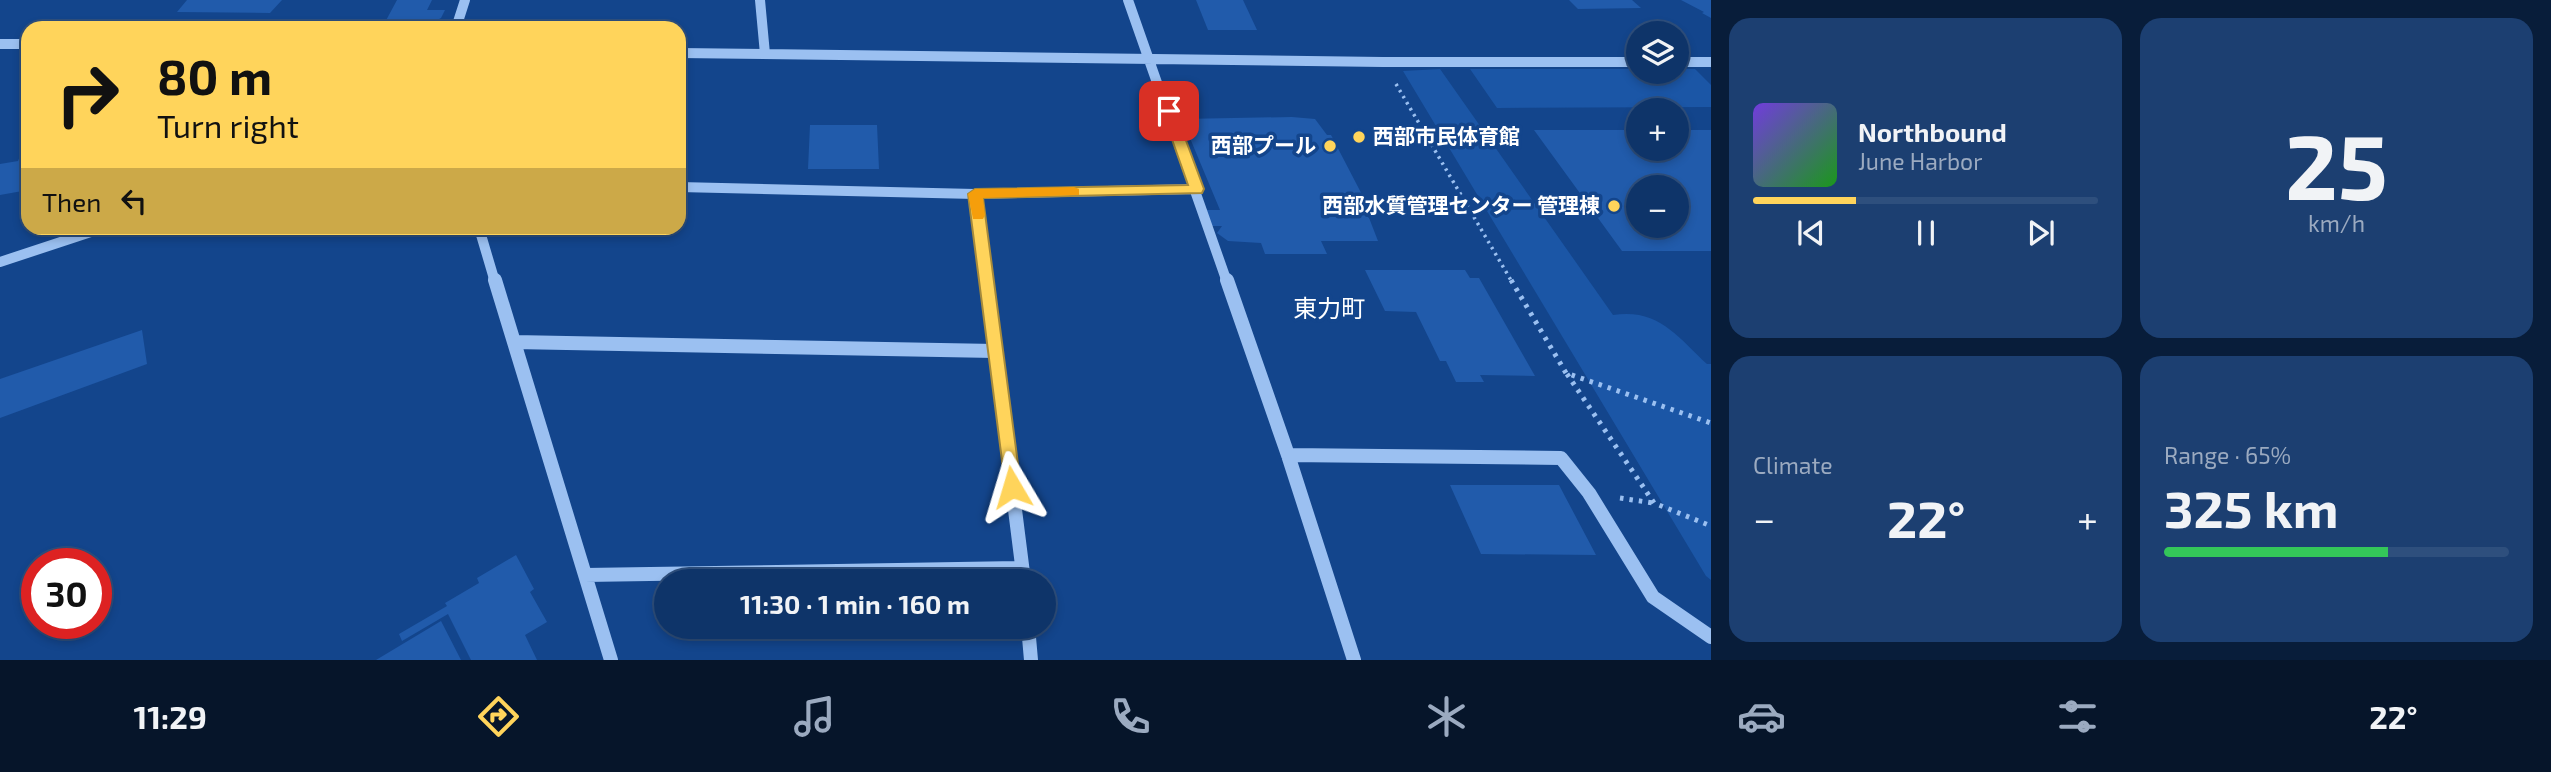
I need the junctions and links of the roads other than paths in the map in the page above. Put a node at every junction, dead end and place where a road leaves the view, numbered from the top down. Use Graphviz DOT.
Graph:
graph roads {
  1 [pos="465,0"];
  2 [pos="760,0"];
  3 [pos="1128,0"];
  4 [pos="458,21"];
  5 [pos="0,44"];
  6 [pos="21,44"];
  7 [pos="686,53"];
  8 [pos="765,54"];
  9 [pos="1150,58"];
  10 [pos="1626,62"];
  11 [pos="1689,62"];
  12 [pos="1711,62"];
  13 [pos="686,187"];
  14 [pos="1197,189"];
  15 [pos="975,194"];
  16 [pos="82,235"];
  17 [pos="481,235"];
  18 [pos="0,262"];
  19 [pos="514,342"];
  20 [pos="995,351"];
  21 [pos="1288,455"];
  22 [pos="1022,569"];
  23 [pos="585,575"];
  24 [pos="654,575"];
  25 [pos="1711,637"];
  26 [pos="1029,639"];
  27 [pos="611,660"];
  28 [pos="1031,660"];
  29 [pos="1354,660"];
  1 -- 4 [label="street"];
  2 -- 8 [label="street"];
  3 -- 9 [label="street"];
  5 -- 6 [label="street"];
  7 -- 8 [label="street"];
  8 -- 9 [label="street"];
  9 -- 10 [label="street"];
  9 -- 14 [label="street"];
  11 -- 12 [label="street"];
  13 -- 15 [label="street"];
  14 -- 15 [label="street"];
  14 -- 21 [label="street"];
  15 -- 20 [label="street"];
  16 -- 18 [label="street"];
  17 -- 19 [label="street"];
  19 -- 20 [label="street"];
  19 -- 23 [label="street"];
  20 -- 22 [label="street"];
  21 -- 25 [label="street"];
  21 -- 29 [label="street"];
  23 -- 24 [label="street"];
  23 -- 27 [label="street"];
  26 -- 28 [label="street"];
}
